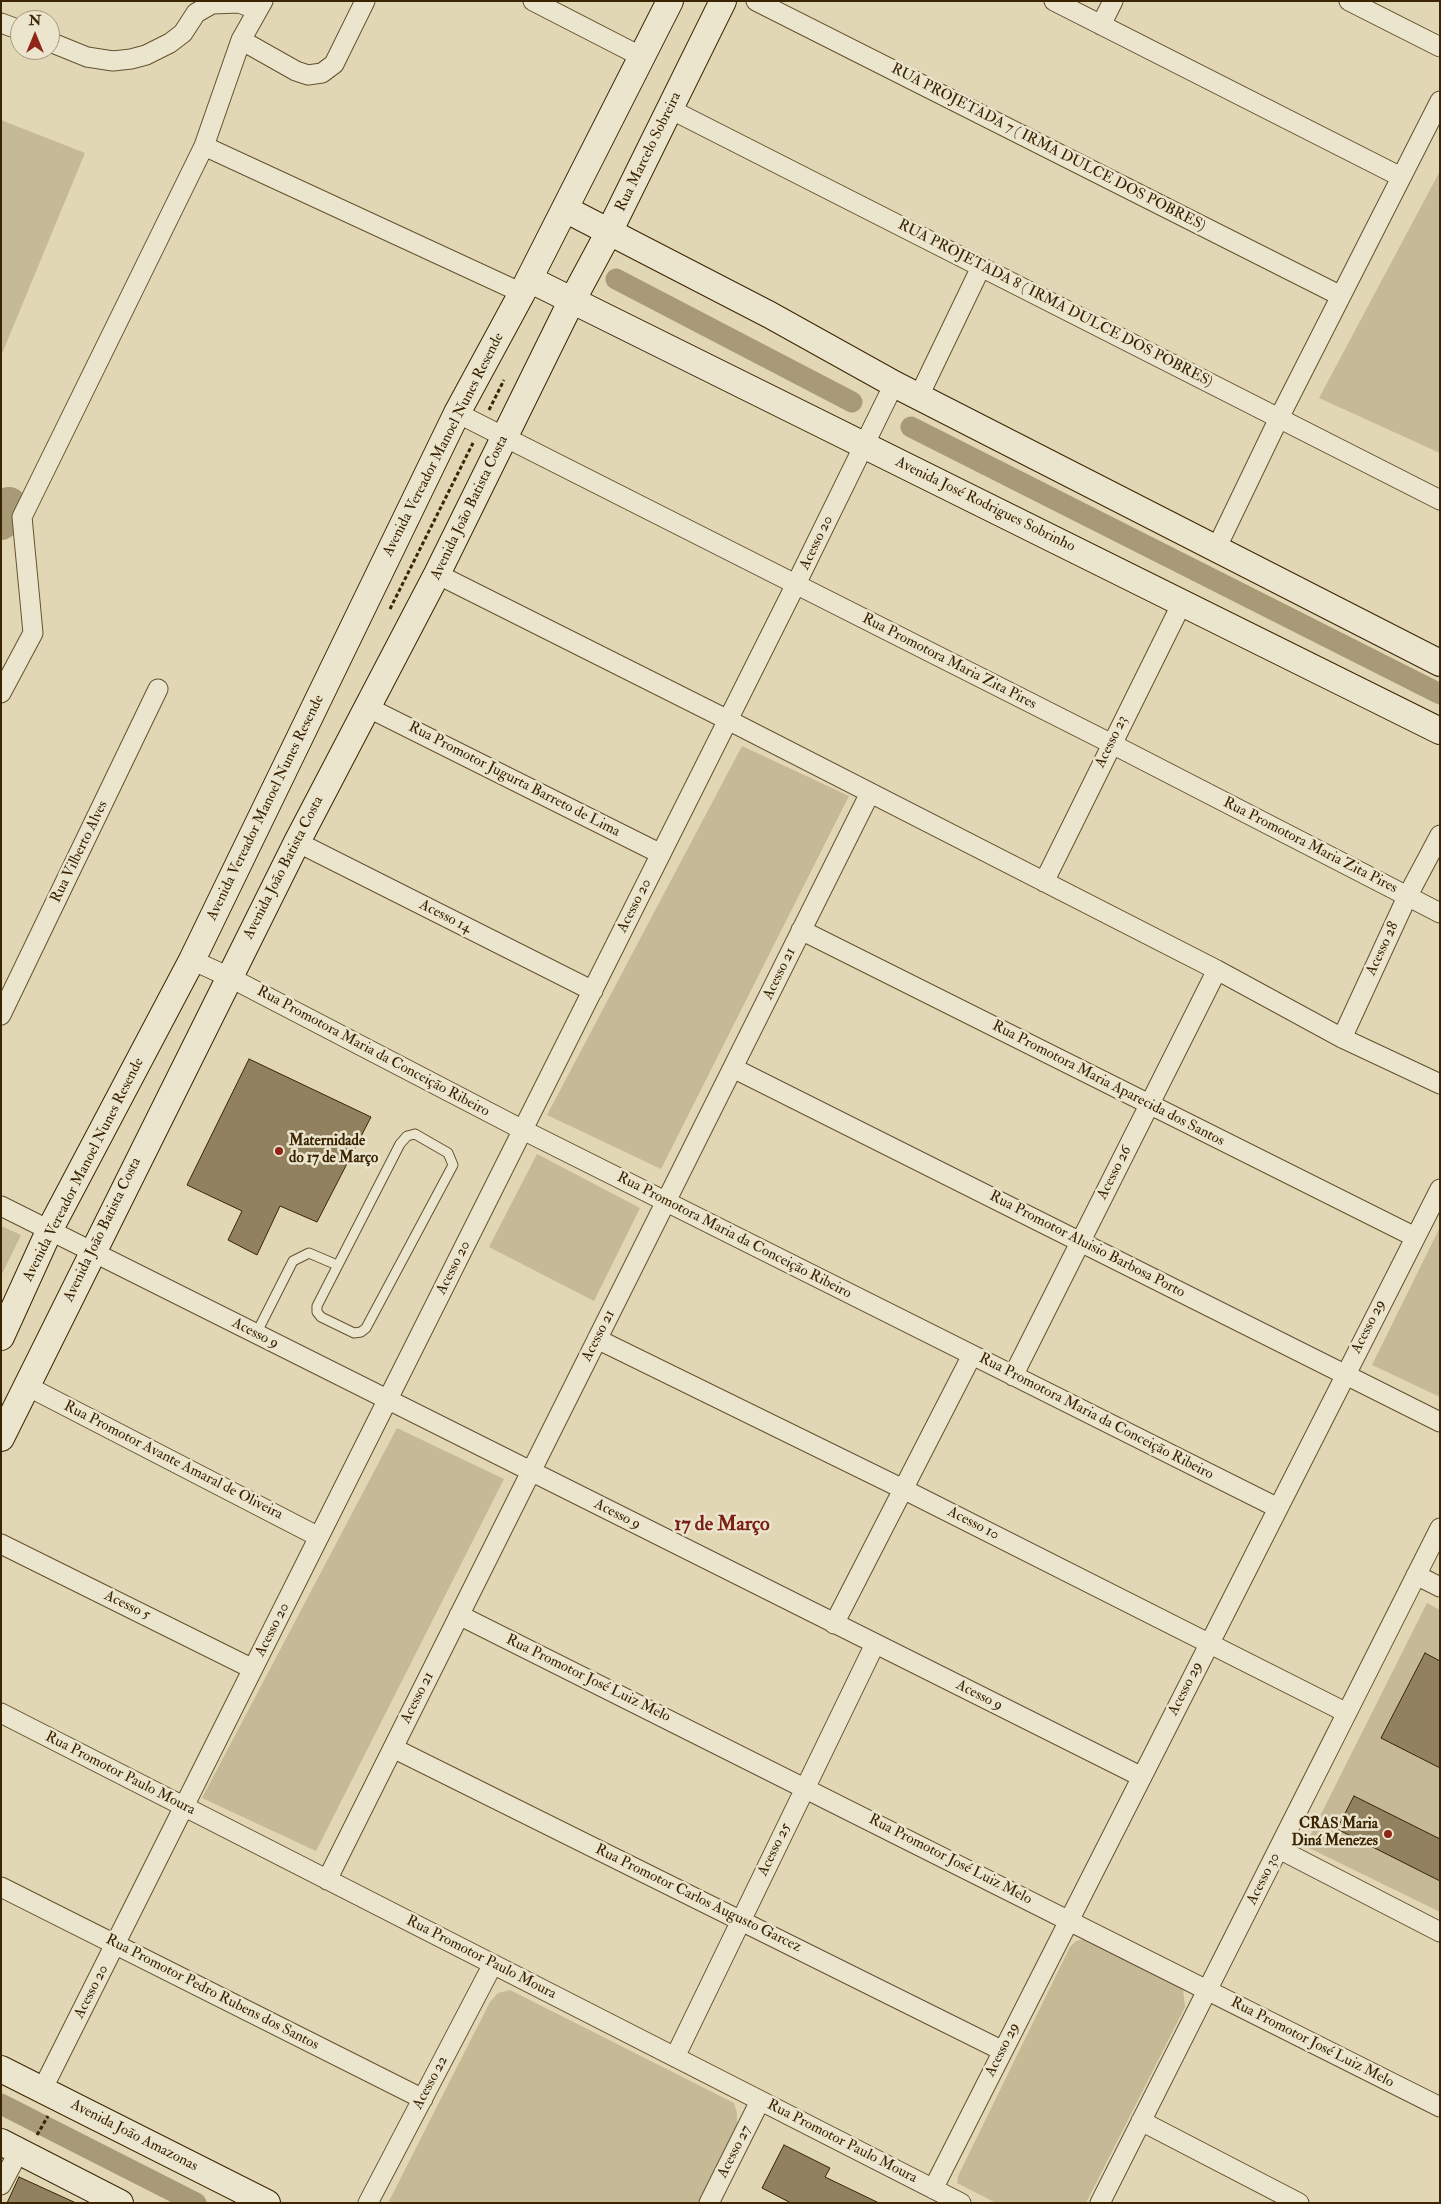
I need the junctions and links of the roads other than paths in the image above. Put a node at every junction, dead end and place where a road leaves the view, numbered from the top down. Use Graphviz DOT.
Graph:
graph roads {
  1 [pos="365,1"];
  2 [pos="533,1"];
  3 [pos="670,1"];
  4 [pos="723,1"];
  5 [pos="756,1"];
  6 [pos="1054,1"];
  7 [pos="1113,1"];
  8 [pos="1349,1"];
  9 [pos="260,6"];
  10 [pos="1101,25"];
  11 [pos="241,40"];
  12 [pos="60,46"];
  13 [pos="1440,47"];
  14 [pos="642,57"];
  15 [pos="1440,101"];
  16 [pos="670,109"];
  17 [pos="204,146"];
  18 [pos="1401,178"];
  19 [pos="564,209"];
  20 [pos="609,232"];
  21 [pos="980,267"];
  22 [pos="526,286"];
  23 [pos="1341,296"];
  24 [pos="572,301"];
  25 [pos="894,384"];
  26 [pos="919,396"];
  27 [pos="457,413"];
  28 [pos="1279,418"];
  29 [pos="504,437"];
  30 [pos="865,445"];
  31 [pos="1440,500"];
  32 [pos="1216,549"];
  33 [pos="438,574"];
  34 [pos="796,584"];
  35 [pos="1182,602"];
  36 [pos="1440,663"];
  37 [pos="158,689"];
  38 [pos="1,693"];
  39 [pos="368,707"];
  40 [pos="728,720"];
  41 [pos="1440,731"];
  42 [pos="1112,744"];
  43 [pos="870,793"];
  44 [pos="1440,835"];
  45 [pos="296,842"];
  46 [pos="661,854"];
  47 [pos="1044,882"];
  48 [pos="1408,897"];
  49 [pos="1440,913"];
  50 [pos="801,930"];
  51 [pos="192,960"];
  52 [pos="1217,970"];
  53 [pos="229,977"];
  54 [pos="593,991"];
  55 [pos="1,1015"];
  56 [pos="1342,1038"];
  57 [pos="733,1068"];
  58 [pos="1440,1084"];
  59 [pos="1149,1104"];
  60 [pos="523,1130"];
  61 [pos="1440,1189"];
  62 [pos="666,1202"];
  63 [pos="1,1206"];
  64 [pos="50,1229"];
  65 [pos="1415,1238"];
  66 [pos="1081,1242"];
  67 [pos="92,1253"];
  68 [pos="337,1265"];
  69 [pos="256,1334"];
  70 [pos="1,1337"];
  71 [pos="597,1339"];
  72 [pos="972,1355"];
  73 [pos="1345,1374"];
  74 [pos="1013,1376"];
  75 [pos="27,1386"];
  76 [pos="388,1400"];
  77 [pos="1440,1422"];
  78 [pos="1,1438"];
  79 [pos="531,1472"];
  80 [pos="903,1489"];
  81 [pos="1278,1508"];
  82 [pos="1440,1528"];
  83 [pos="319,1537"];
  84 [pos="1,1544"];
  85 [pos="1416,1575"];
  86 [pos="1440,1587"];
  87 [pos="459,1615"];
  88 [pos="834,1624"];
  89 [pos="1209,1643"];
  90 [pos="875,1644"];
  91 [pos="253,1669"];
  92 [pos="1,1713"];
  93 [pos="1347,1713"];
  94 [pos="393,1748"];
  95 [pos="1142,1777"];
  96 [pos="806,1787"];
  97 [pos="184,1807"];
  98 [pos="1279,1849"];
  99 [pos="327,1880"];
  100 [pos="1,1887"];
  101 [pos="742,1920"];
  102 [pos="1069,1920"];
  103 [pos="1440,1932"];
  104 [pos="115,1944"];
  105 [pos="493,1964"];
  106 [pos="1207,1990"];
  107 [pos="1003,2051"];
  108 [pos="675,2057"];
  109 [pos="1,2069"];
  110 [pos="48,2099"];
  111 [pos="423,2099"];
  112 [pos="760,2101"];
  113 [pos="1440,2107"];
  114 [pos="1141,2121"];
  115 [pos="18,2144"];
  116 [pos="1,2185"];
  117 [pos="933,2189"];
  118 [pos="120,2203"];
  119 [pos="267,2203"];
  120 [pos="368,2203"];
  121 [pos="709,2203"];
  122 [pos="961,2203"];
  123 [pos="1100,2203"];
  124 [pos="1299,2203"];
  1 -- 11 [label="street"];
  2 -- 14 [label="street"];
  3 -- 14 [label="street"];
  4 -- 16 [label="street, Rua Marcelo Sobreira"];
  5 -- 23 [label="street, RUA PROJETADA 7 ( IRMA DULCE DOS POBRES)"];
  6 -- 10 [label="street"];
  7 -- 10 [label="street"];
  8 -- 13 [label="street"];
  9 -- 11 [label="street"];
  9 -- 12 [label="street"];
  10 -- 18 [label="street"];
  11 -- 17 [label="street"];
  14 -- 19 [label="street"];
  15 -- 18 [label="street"];
  16 -- 20 [label="street, Rua Marcelo Sobreira"];
  16 -- 21 [label="street, RUA PROJETADA 8 ( IRMA DULCE DOS POBRES)"];
  17 -- 22 [label="street"];
  17 -- 38 [label="street"];
  18 -- 23 [label="street"];
  19 -- 20 [label="street"];
  19 -- 22 [label="street"];
  20 -- 24 [label="street, Rua Marcelo Sobreira"];
  20 -- 25 [label="street"];
  21 -- 26 [label="street"];
  21 -- 28 [label="street, RUA PROJETADA 8 ( IRMA DULCE DOS POBRES)"];
  22 -- 24 [label="street, Avenida José Rodrigues Sobrinho"];
  22 -- 27 [label="street, Avenida Vereador Manoel Nunes Resende"];
  23 -- 28 [label="street"];
  24 -- 29 [label="street, Avenida João Batista Costa"];
  24 -- 30 [label="street, Avenida José Rodrigues Sobrinho"];
  25 -- 26 [label="street"];
  25 -- 30 [label="street, Acesso 20"];
  26 -- 32 [label="street"];
  27 -- 29 [label="street, Rua Promotora Maria Zita Pires"];
  27 -- 51 [label="street, Avenida Vereador Manoel Nunes Resende"];
  28 -- 31 [label="street, RUA PROJETADA 8 ( IRMA DULCE DOS POBRES)"];
  28 -- 32 [label="street"];
  29 -- 33 [label="street, Avenida João Batista Costa"];
  29 -- 34 [label="street, Rua Promotora Maria Zita Pires"];
  30 -- 34 [label="street, Acesso 20"];
  30 -- 35 [label="street, Avenida José Rodrigues Sobrinho"];
  32 -- 36 [label="street"];
  33 -- 39 [label="street, Avenida João Batista Costa"];
  33 -- 40 [label="street"];
  34 -- 40 [label="street, Acesso 20"];
  34 -- 42 [label="street, Rua Promotora Maria Zita Pires"];
  35 -- 41 [label="street, Avenida José Rodrigues Sobrinho"];
  35 -- 42 [label="street, Acesso 23"];
  37 -- 55 [label="street, Rua Vilberto Alves"];
  39 -- 45 [label="street, Avenida João Batista Costa"];
  39 -- 46 [label="street, Rua Promotor Jugurta Barreto de Lima"];
  40 -- 43 [label="street"];
  40 -- 46 [label="street, Acesso 20"];
  42 -- 47 [label="street, Acesso 23"];
  42 -- 48 [label="street, Rua Promotora Maria Zita Pires"];
  43 -- 47 [label="street"];
  43 -- 50 [label="street, Acesso 21"];
  44 -- 48 [label="street, Acesso 28"];
  45 -- 53 [label="street, Avenida João Batista Costa"];
  45 -- 54 [label="street, Acesso 14"];
  46 -- 54 [label="street, Acesso 20"];
  47 -- 52 [label="street"];
  48 -- 49 [label="street, Rua Promotora Maria Zita Pires"];
  48 -- 56 [label="street, Acesso 28"];
  50 -- 57 [label="street, Acesso 21"];
  50 -- 59 [label="street, Rua Promotora Maria Aparecida dos Santos"];
  51 -- 53 [label="street, Rua Promotora Maria da Conceição Ribeiro"];
  51 -- 64 [label="street, Avenida Vereador Manoel Nunes Resende"];
  52 -- 56 [label="street"];
  52 -- 59 [label="street, Acesso 26"];
  53 -- 60 [label="street, Rua Promotora Maria da Conceição Ribeiro"];
  53 -- 67 [label="street, Avenida João Batista Costa"];
  54 -- 60 [label="street, Acesso 20"];
  56 -- 58 [label="street"];
  57 -- 62 [label="street, Acesso 21"];
  57 -- 66 [label="street, Rua Promotor Aluisio Barbosa Porto"];
  59 -- 65 [label="street, Rua Promotora Maria Aparecida dos Santos"];
  59 -- 66 [label="street, Acesso 26"];
  60 -- 62 [label="street, Rua Promotora Maria da Conceição Ribeiro"];
  60 -- 76 [label="street, Acesso 20"];
  61 -- 65 [label="street, Acesso 29"];
  62 -- 71 [label="street, Acesso 21"];
  62 -- 72 [label="street, Rua Promotora Maria da Conceição Ribeiro"];
  63 -- 64 [label="street, Acesso 9"];
  64 -- 67 [label="street, Acesso 9"];
  64 -- 70 [label="street, Avenida Vereador Manoel Nunes Resende"];
  65 -- 73 [label="street, Acesso 29"];
  66 -- 73 [label="street, Rua Promotor Aluisio Barbosa Porto"];
  66 -- 74 [label="street, Acesso 26"];
  67 -- 69 [label="street, Acesso 9"];
  67 -- 75 [label="street, Avenida João Batista Costa"];
  68 -- 68 [label="lane"];
  68 -- 69 [label="lane"];
  69 -- 76 [label="street, Acesso 9"];
  71 -- 79 [label="street, Acesso 21"];
  71 -- 80 [label="street, Acesso 10"];
  72 -- 74 [label="street, Rua Promotora Maria da Conceição Ribeiro"];
  72 -- 80 [label="street"];
  73 -- 77 [label="street, Rua Promotor Aluisio Barbosa Porto"];
  73 -- 81 [label="street, Acesso 29"];
  74 -- 81 [label="street, Rua Promotora Maria da Conceição Ribeiro"];
  75 -- 78 [label="street, Avenida João Batista Costa"];
  75 -- 83 [label="street, Rua Promotor Avante Amaral de Oliveira"];
  76 -- 79 [label="street, Acesso 9"];
  76 -- 83 [label="street, Acesso 20"];
  79 -- 87 [label="street, Acesso 21"];
  79 -- 88 [label="street, Acesso 9"];
  80 -- 88 [label="street"];
  80 -- 89 [label="street, Acesso 10"];
  81 -- 89 [label="street, Acesso 29"];
  82 -- 85 [label="street, Acesso 30"];
  83 -- 91 [label="street, Acesso 20"];
  84 -- 91 [label="street, Acesso 5"];
  85 -- 86 [label="street"];
  85 -- 93 [label="street, Acesso 30"];
  87 -- 94 [label="street, Acesso 21"];
  87 -- 96 [label="street, Rua Promotor José Luiz Melo"];
  88 -- 90 [label="street, Acesso 9"];
  89 -- 93 [label="street, Acesso 10"];
  89 -- 95 [label="street, Acesso 29"];
  90 -- 95 [label="street, Acesso 9"];
  90 -- 96 [label="street, Acesso 25"];
  91 -- 97 [label="street, Acesso 20"];
  92 -- 97 [label="street, Rua Promotor Paulo Moura"];
  93 -- 98 [label="street, Acesso 30"];
  94 -- 99 [label="street, Acesso 21"];
  94 -- 101 [label="street, Rua Promotor Carlos Augusto Garcez"];
  95 -- 102 [label="street, Acesso 29"];
  96 -- 101 [label="street, Acesso 25"];
  96 -- 102 [label="street, Rua Promotor José Luiz Melo"];
  97 -- 99 [label="street, Rua Promotor Paulo Moura"];
  97 -- 104 [label="street, Acesso 20"];
  98 -- 103 [label="street"];
  98 -- 106 [label="street, Acesso 30"];
  99 -- 105 [label="street, Rua Promotor Paulo Moura"];
  100 -- 104 [label="street, Rua Promotor Pedro Rubens dos Santos"];
  101 -- 107 [label="street, Rua Promotor Carlos Augusto Garcez"];
  101 -- 108 [label="street, Acesso 25"];
  102 -- 106 [label="street, Rua Promotor José Luiz Melo"];
  102 -- 107 [label="street, Acesso 29"];
  104 -- 110 [label="street, Acesso 20"];
  104 -- 111 [label="street, Rua Promotor Pedro Rubens dos Santos"];
  105 -- 108 [label="street, Rua Promotor Paulo Moura"];
  105 -- 111 [label="street, Acesso 22"];
  106 -- 113 [label="street, Rua Promotor José Luiz Melo"];
  106 -- 114 [label="street, Acesso 30"];
  107 -- 117 [label="street, Acesso 29"];
  108 -- 112 [label="street, Rua Promotor Paulo Moura"];
  109 -- 110 [label="street, Avenida João Amazonas"];
  110 -- 119 [label="street, Avenida João Amazonas"];
  111 -- 120 [label="street, Acesso 22"];
  112 -- 117 [label="street, Rua Promotor Paulo Moura"];
  112 -- 121 [label="street, Acesso 27"];
  114 -- 123 [label="street, Acesso 30"];
  114 -- 124 [label="street"];
  115 -- 116 [label="street"];
  115 -- 118 [label="street"];
  117 -- 122 [label="street, Rua Promotor Paulo Moura"];
}
